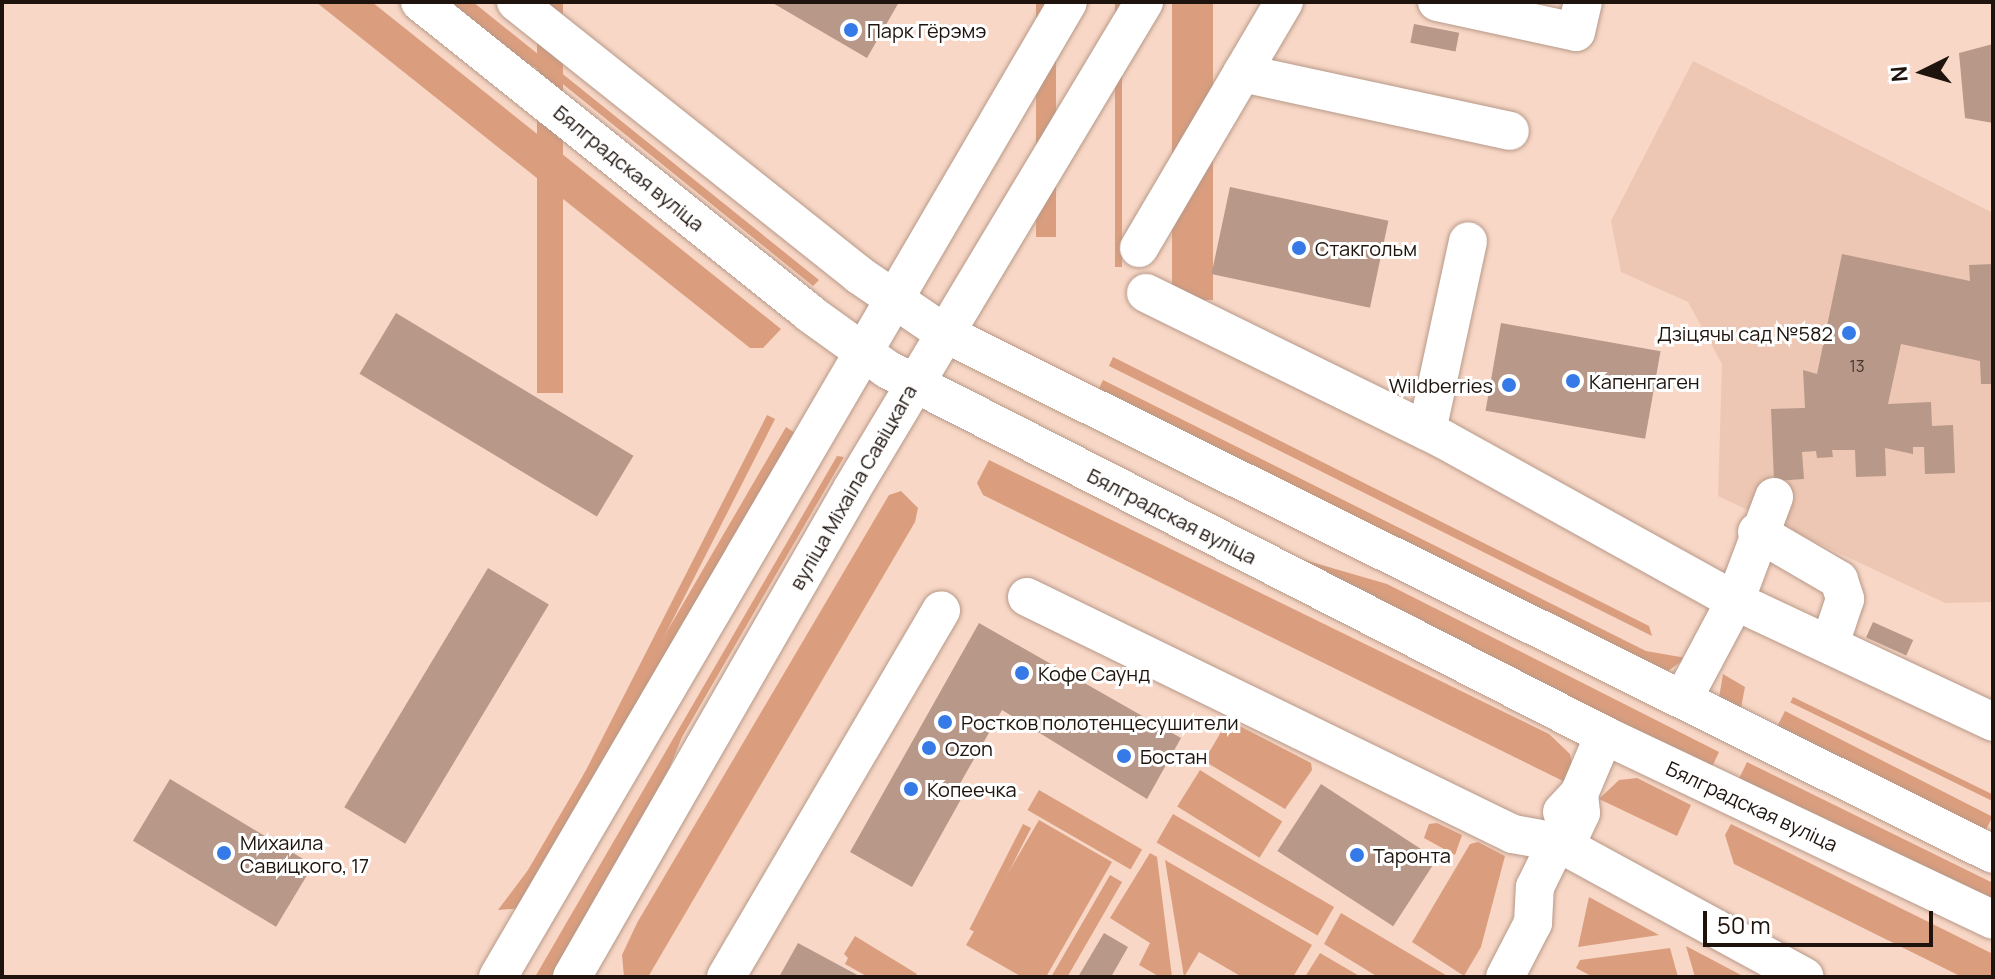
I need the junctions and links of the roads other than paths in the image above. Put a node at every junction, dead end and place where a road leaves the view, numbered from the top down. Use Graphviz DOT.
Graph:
graph roads {
  1 [pos="420,2"];
  2 [pos="516,2"];
  3 [pos="1068,2"];
  4 [pos="1144,2"];
  5 [pos="1284,2"];
  6 [pos="1437,2"];
  7 [pos="1583,2"];
  8 [pos="1242,73"];
  9 [pos="1510,131"];
  10 [pos="1468,241"];
  11 [pos="1139,248"];
  12 [pos="1146,293"];
  13 [pos="893,301"];
  14 [pos="944,333"];
  15 [pos="863,352"];
  16 [pos="913,384"];
  17 [pos="1427,431"];
  18 [pos="1774,497"];
  19 [pos="1757,532"];
  20 [pos="1027,597"];
  21 [pos="1735,601"];
  22 [pos="941,610"];
  23 [pos="1830,644"];
  24 [pos="1683,699"];
  25 [pos="1993,722"];
  26 [pos="1604,735"];
  27 [pos="1557,842"];
  28 [pos="1993,854"];
  29 [pos="1993,920"];
  30 [pos="581,974"];
  31 [pos="498,977"];
  32 [pos="726,977"];
  33 [pos="1505,977"];
  34 [pos="1805,977"];
  1 -- 15 [label="street, Бялградская вуліца"];
  2 -- 13 [label="street"];
  3 -- 13 [label="street"];
  4 -- 14 [label="street, вуліца Міхаіла Савіцкага"];
  5 -- 8 [label="street"];
  6 -- 7 [label="street"];
  8 -- 9 [label="street"];
  8 -- 11 [label="street"];
  10 -- 17 [label="street"];
  12 -- 17 [label="street"];
  13 -- 14 [label="street"];
  13 -- 15 [label="street"];
  14 -- 16 [label="street, вуліца Міхаіла Савіцкага"];
  14 -- 24 [label="street"];
  15 -- 16 [label="street, Бялградская вуліца"];
  15 -- 31 [label="street"];
  16 -- 26 [label="street, Бялградская вуліца"];
  16 -- 30 [label="street, вуліца Міхаіла Савіцкага"];
  17 -- 21 [label="street"];
  18 -- 19 [label="street"];
  19 -- 21 [label="street"];
  19 -- 23 [label="street"];
  20 -- 27 [label="street"];
  21 -- 23 [label="street"];
  21 -- 24 [label="street"];
  22 -- 32 [label="street"];
  23 -- 25 [label="street"];
  24 -- 28 [label="street"];
  26 -- 27 [label="street"];
  26 -- 29 [label="street, Бялградская вуліца"];
  27 -- 33 [label="street"];
  27 -- 34 [label="street"];
}
